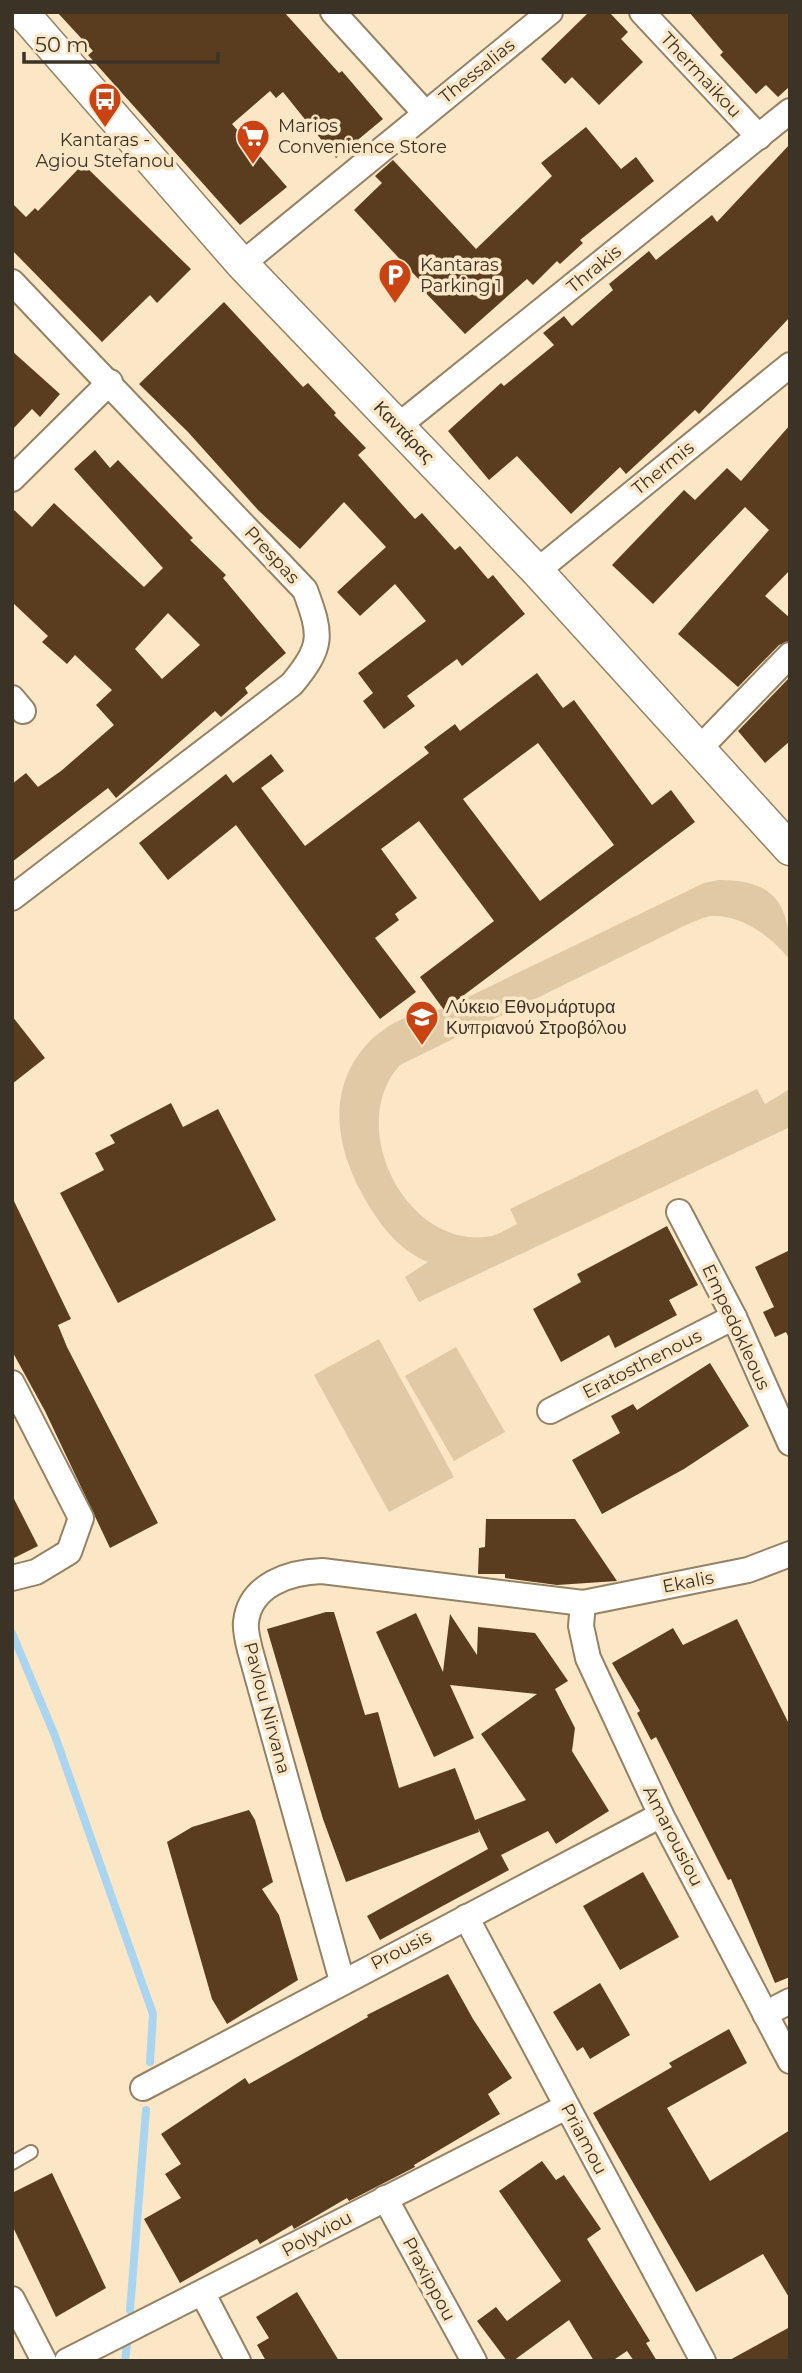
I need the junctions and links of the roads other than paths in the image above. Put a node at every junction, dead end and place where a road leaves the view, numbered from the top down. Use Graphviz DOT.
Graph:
graph roads {
  1 [pos="22,12"];
  2 [pos="333,12"];
  3 [pos="550,12"];
  4 [pos="642,12"];
  5 [pos="790,111"];
  6 [pos="425,113"];
  7 [pos="759,137"];
  8 [pos="242,264"];
  9 [pos="12,282"];
  10 [pos="790,365"];
  11 [pos="110,382"];
  12 [pos="398,426"];
  13 [pos="12,479"];
  14 [pos="537,571"];
  15 [pos="790,655"];
  16 [pos="700,748"];
  17 [pos="786,836"];
  18 [pos="12,898"];
  19 [pos="679,1212"];
  20 [pos="734,1317"];
  21 [pos="12,1383"];
  22 [pos="550,1411"];
  23 [pos="790,1443"];
  24 [pos="790,1553"];
  25 [pos="12,1578"];
  26 [pos="583,1603"];
  27 [pos="661,1815"];
  28 [pos="466,1917"];
  29 [pos="342,1981"];
  30 [pos="790,2001"];
  31 [pos="765,2014"];
  32 [pos="790,2062"];
  33 [pos="143,2088"];
  34 [pos="566,2107"];
  35 [pos="31,2152"];
  36 [pos="12,2162"];
  37 [pos="385,2198"];
  38 [pos="203,2294"];
  39 [pos="12,2299"];
  40 [pos="44,2361"];
  41 [pos="67,2361"];
  42 [pos="238,2361"];
  43 [pos="474,2361"];
  44 [pos="703,2361"];
  1 -- 8 [label="street, Καντάρας"];
  2 -- 6 [label="street"];
  3 -- 6 [label="street, Thessalias"];
  4 -- 7 [label="street, Thermaikou"];
  5 -- 7 [label="street, Thrakis"];
  6 -- 8 [label="street, Thessalias"];
  7 -- 12 [label="street, Thrakis"];
  8 -- 12 [label="street, Καντάρας"];
  9 -- 11 [label="street, Prespas"];
  10 -- 14 [label="street, Thermis"];
  11 -- 13 [label="street"];
  11 -- 18 [label="street, Prespas"];
  12 -- 14 [label="street, Καντάρας"];
  14 -- 16 [label="street, Καντάρας"];
  15 -- 16 [label="street"];
  16 -- 17 [label="street, Καντάρας"];
  19 -- 20 [label="street, Empedokleous"];
  20 -- 22 [label="street, Eratosthenous"];
  20 -- 23 [label="street, Empedokleous"];
  21 -- 25 [label="street"];
  24 -- 26 [label="street, Ekalis"];
  26 -- 27 [label="street, Amarousiou"];
  26 -- 29 [label="street, Pavlou Nirvana"];
  27 -- 28 [label="street, Prousis"];
  27 -- 31 [label="street, Amarousiou"];
  28 -- 29 [label="street, Prousis"];
  28 -- 34 [label="street, Priamou"];
  29 -- 33 [label="street, Prousis"];
  30 -- 31 [label="street"];
  31 -- 32 [label="street, Amarousiou"];
  34 -- 37 [label="street, Polyviou"];
  34 -- 44 [label="street, Priamou"];
  35 -- 36 [label="lane"];
  37 -- 38 [label="street, Polyviou"];
  37 -- 43 [label="street, Praxippou"];
  38 -- 41 [label="street, Polyviou"];
  38 -- 42 [label="street"];
  39 -- 40 [label="street"];
}
